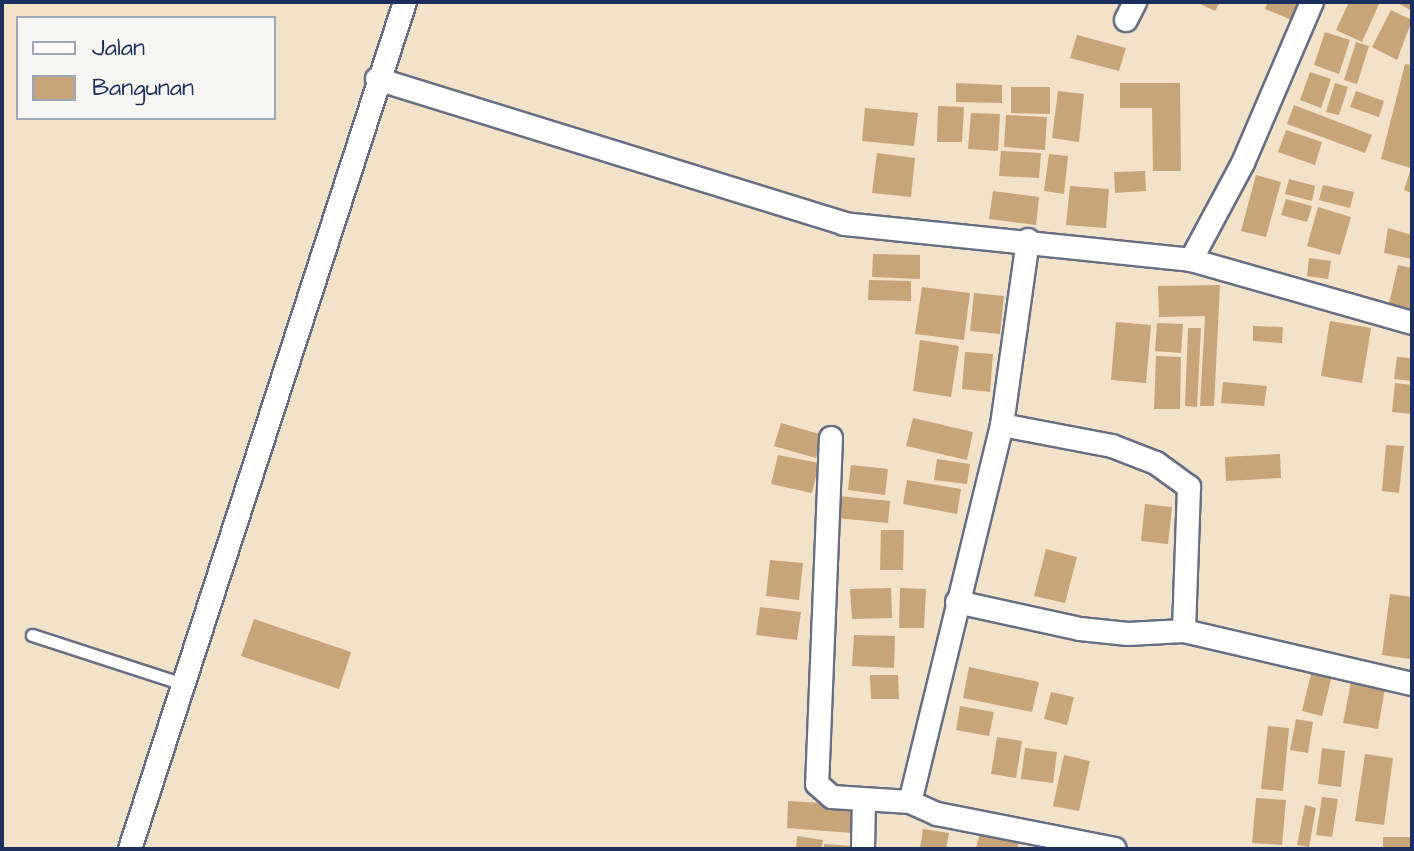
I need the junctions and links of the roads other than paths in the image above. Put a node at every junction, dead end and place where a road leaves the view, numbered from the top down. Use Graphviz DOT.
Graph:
graph roads {
  1 [pos="405,2"];
  2 [pos="1312,2"];
  3 [pos="377,79"];
  4 [pos="1028,240"];
  5 [pos="1191,260"];
  6 [pos="1412,323"];
  7 [pos="1002,425"];
  8 [pos="831,438"];
  9 [pos="957,602"];
  10 [pos="1184,631"];
  11 [pos="32,635"];
  12 [pos="183,684"];
  13 [pos="1412,684"];
  14 [pos="864,799"];
  15 [pos="910,802"];
  16 [pos="1036,842"];
  17 [pos="130,849"];
  18 [pos="863,849"];
  19 [pos="1115,849"];
  1 -- 3 [label="street"];
  2 -- 5 [label="street"];
  3 -- 4 [label="street"];
  3 -- 12 [label="street"];
  4 -- 5 [label="street"];
  4 -- 7 [label="street"];
  5 -- 6 [label="street"];
  7 -- 9 [label="street"];
  7 -- 10 [label="street"];
  8 -- 14 [label="street"];
  9 -- 10 [label="street"];
  9 -- 15 [label="street"];
  10 -- 13 [label="street"];
  11 -- 12 [label="lane"];
  12 -- 17 [label="street"];
  14 -- 15 [label="street"];
  14 -- 18 [label="street"];
  15 -- 16 [label="street"];
  16 -- 19 [label="street"];
}
